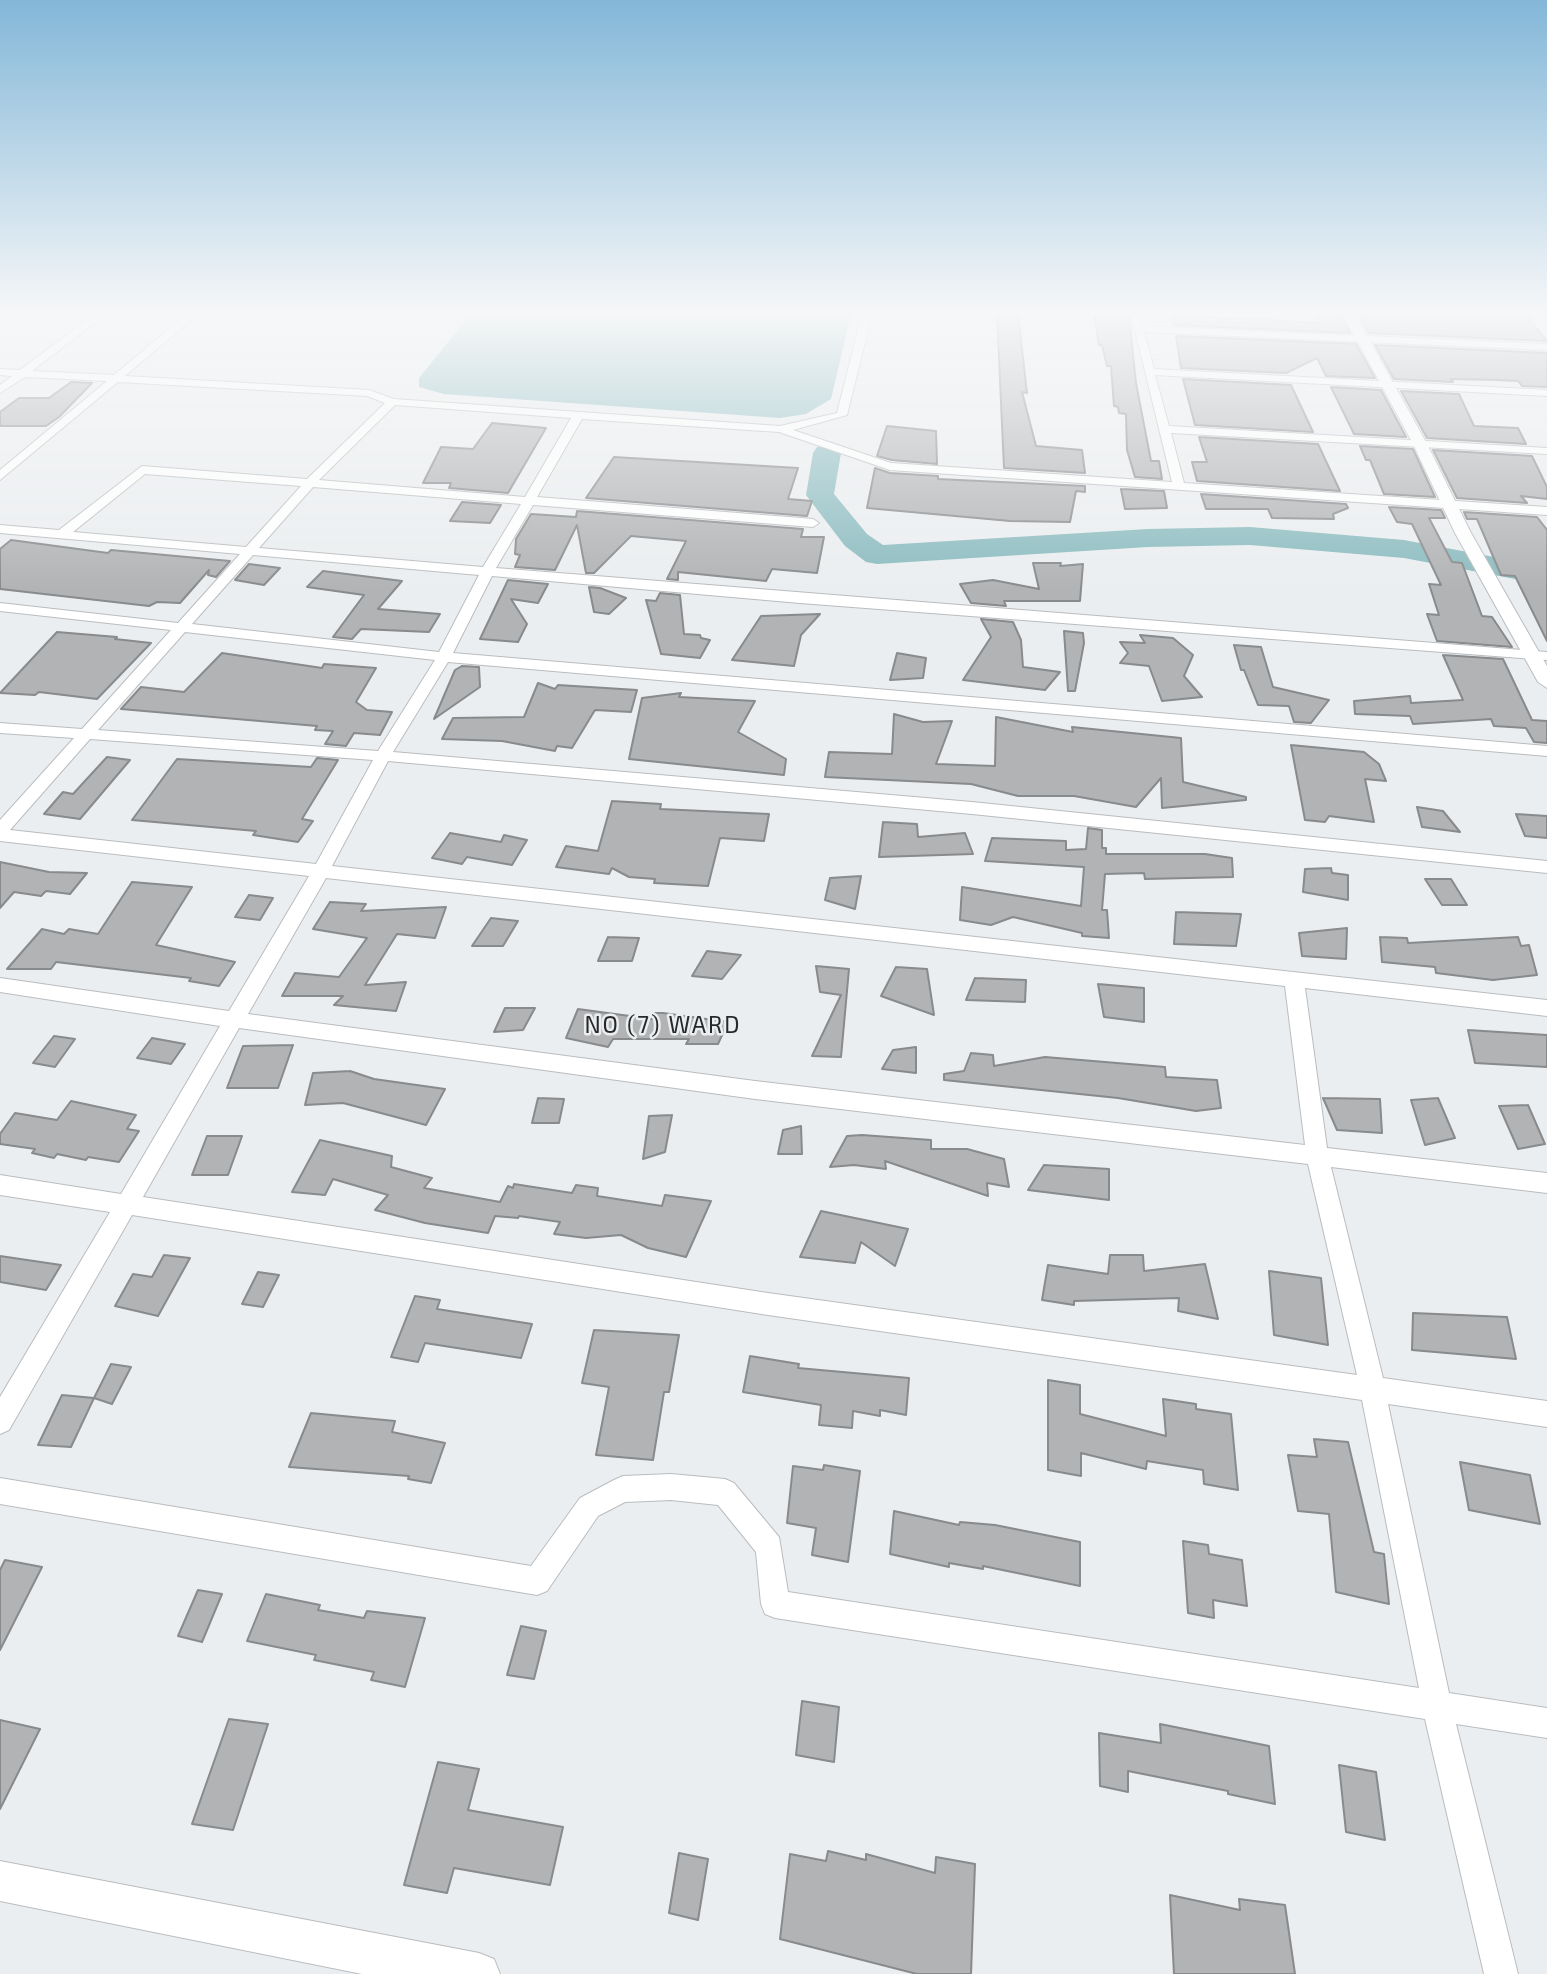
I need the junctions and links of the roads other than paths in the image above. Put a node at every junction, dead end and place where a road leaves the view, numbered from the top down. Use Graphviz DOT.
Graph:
graph roads {
  1 [pos="83,406"];
  2 [pos="387,406"];
  3 [pos="446,406"];
  4 [pos="844,406"];
  5 [pos="1159,406"];
  6 [pos="1398,406"];
  7 [pos="578,416"];
  8 [pos="780,429"];
  9 [pos="1165,429"];
  10 [pos="1420,444"];
  11 [pos="1547,451"];
  12 [pos="0,476"];
  13 [pos="310,484"];
  14 [pos="1179,485"];
  15 [pos="528,500"];
  16 [pos="1450,504"];
  17 [pos="1547,511"];
  18 [pos="813,523"];
  19 [pos="0,528"];
  20 [pos="62,534"];
  21 [pos="250,551"];
  22 [pos="487,572"];
  23 [pos="0,607"];
  24 [pos="179,628"];
  25 [pos="1540,656"];
  26 [pos="444,657"];
  27 [pos="1547,682"];
  28 [pos="0,728"];
  29 [pos="86,734"];
  30 [pos="1547,751"];
  31 [pos="383,756"];
  32 [pos="0,833"];
  33 [pos="1547,867"];
  34 [pos="322,869"];
  35 [pos="1294,978"];
  36 [pos="0,985"];
  37 [pos="1547,1008"];
  38 [pos="234,1020"];
  39 [pos="1317,1155"];
  40 [pos="1547,1183"];
  41 [pos="0,1185"];
  42 [pos="126,1205"];
  43 [pos="1373,1390"];
  44 [pos="1547,1414"];
  45 [pos="0,1421"];
  46 [pos="0,1491"];
  47 [pos="1437,1706"];
  48 [pos="1547,1723"];
  49 [pos="0,1881"];
  50 [pos="479,1974"];
  51 [pos="1501,1974"];
  1 -- 12 [label="street"];
  2 -- 13 [label="street"];
  3 -- 7 [label="street"];
  4 -- 8 [label="street"];
  5 -- 9 [label="street"];
  6 -- 10 [label="street"];
  7 -- 8 [label="street"];
  7 -- 15 [label="street"];
  8 -- 14 [label="street"];
  9 -- 10 [label="street"];
  9 -- 14 [label="street"];
  10 -- 11 [label="street"];
  10 -- 16 [label="street"];
  13 -- 15 [label="street"];
  13 -- 20 [label="street"];
  13 -- 21 [label="street"];
  14 -- 16 [label="street"];
  15 -- 18 [label="street"];
  15 -- 22 [label="street"];
  16 -- 17 [label="street"];
  16 -- 25 [label="street"];
  19 -- 20 [label="street"];
  20 -- 21 [label="street"];
  21 -- 22 [label="street"];
  21 -- 24 [label="street"];
  22 -- 25 [label="street"];
  22 -- 26 [label="street"];
  23 -- 24 [label="street"];
  24 -- 26 [label="street"];
  24 -- 29 [label="street"];
  25 -- 27 [label="street"];
  26 -- 30 [label="street"];
  26 -- 31 [label="street"];
  28 -- 29 [label="street"];
  29 -- 31 [label="street"];
  29 -- 32 [label="street"];
  31 -- 33 [label="street"];
  31 -- 34 [label="street"];
  32 -- 34 [label="street"];
  34 -- 35 [label="street"];
  34 -- 38 [label="street"];
  35 -- 37 [label="street"];
  35 -- 39 [label="street"];
  36 -- 38 [label="street"];
  38 -- 39 [label="street"];
  38 -- 42 [label="street"];
  39 -- 40 [label="street"];
  39 -- 43 [label="street"];
  41 -- 42 [label="street"];
  42 -- 43 [label="street"];
  42 -- 45 [label="street"];
  43 -- 44 [label="street"];
  43 -- 47 [label="street"];
  46 -- 47 [label="street"];
  47 -- 48 [label="street"];
  47 -- 51 [label="street"];
  49 -- 50 [label="street"];
}
